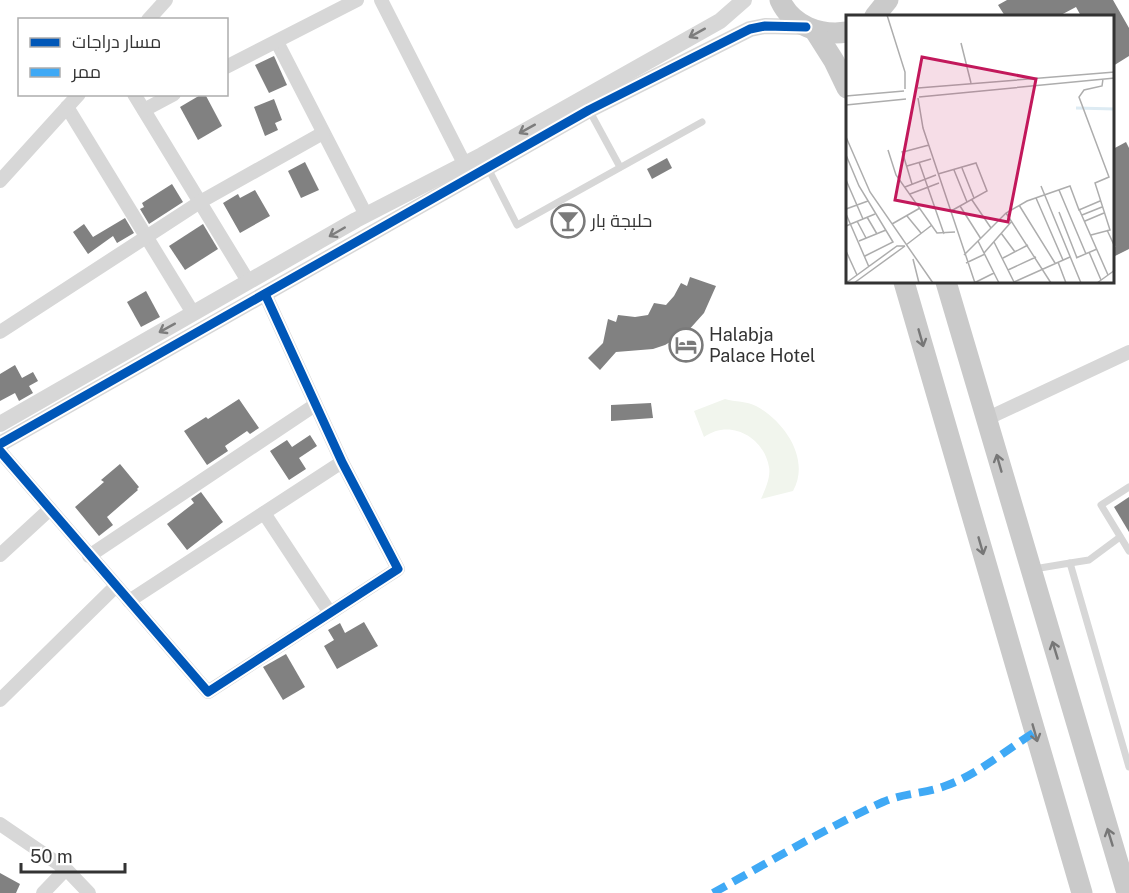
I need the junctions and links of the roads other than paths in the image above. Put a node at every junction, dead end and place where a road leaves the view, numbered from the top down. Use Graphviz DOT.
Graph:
graph roads {
  1 [pos="166,0"];
  2 [pos="357,0"];
  3 [pos="381,0"];
  4 [pos="744,0"];
  5 [pos="780,0"];
  6 [pos="150,18"];
  7 [pos="811,29"];
  8 [pos="846,32"];
  9 [pos="277,42"];
  10 [pos="228,66"];
  11 [pos="846,86"];
  12 [pos="77,96"];
  13 [pos="135,96"];
  14 [pos="170,96"];
  15 [pos="586,104"];
  16 [pos="67,107"];
  17 [pos="144,110"];
  18 [pos="702,122"];
  19 [pos="323,133"];
  20 [pos="485,161"];
  21 [pos="620,167"];
  22 [pos="468,170"];
  23 [pos="0,181"];
  24 [pos="200,202"];
  25 [pos="366,215"];
  26 [pos="146,236"];
  27 [pos="248,281"];
  28 [pos="905,284"];
  29 [pos="947,284"];
  30 [pos="265,294"];
  31 [pos="194,313"];
  32 [pos="0,332"];
  33 [pos="127,351"];
  34 [pos="1129,352"];
  35 [pos="136,366"];
  36 [pos="315,405"];
  37 [pos="986,419"];
  38 [pos="0,424"];
  39 [pos="0,444"];
  40 [pos="0,451"];
  41 [pos="342,462"];
  42 [pos="1129,487"];
  43 [pos="50,509"];
  44 [pos="264,513"];
  45 [pos="1120,537"];
  46 [pos="1129,551"];
  47 [pos="0,555"];
  48 [pos="89,556"];
  49 [pos="1070,563"];
  50 [pos="1031,569"];
  51 [pos="116,586"];
  52 [pos="129,601"];
  53 [pos="330,613"];
  54 [pos="0,700"];
  55 [pos="1129,767"];
  56 [pos="0,824"];
  57 [pos="66,869"];
  58 [pos="43,893"];
  59 [pos="89,893"];
  60 [pos="1082,893"];
  61 [pos="1127,893"];
  1 -- 6 [label="street"];
  2 -- 9 [label="street"];
  3 -- 22 [label="street"];
  4 -- 15 [label="street, one-way"];
  5 -- 7 [label="main road"];
  7 -- 8 [label="main road"];
  7 -- 11 [label="main road"];
  7 -- 15 [label="street"];
  9 -- 10 [label="street"];
  9 -- 19 [label="street"];
  12 -- 16 [label="street"];
  13 -- 17 [label="street"];
  14 -- 17 [label="street"];
  15 -- 20 [label="street"];
  15 -- 21 [label="lane"];
  16 -- 23 [label="street"];
  16 -- 26 [label="street"];
  17 -- 24 [label="street"];
  18 -- 21 [label="lane"];
  19 -- 24 [label="street"];
  19 -- 25 [label="street"];
  20 -- 21 [label="lane"];
  20 -- 22 [label="street"];
  22 -- 25 [label="street"];
  22 -- 30 [label="street"];
  24 -- 26 [label="street"];
  24 -- 27 [label="street"];
  25 -- 27 [label="street, one-way"];
  26 -- 31 [label="street"];
  26 -- 32 [label="street"];
  27 -- 31 [label="street"];
  28 -- 60 [label="main road, one-way"];
  29 -- 37 [label="main road"];
  30 -- 35 [label="street"];
  30 -- 36 [label="street"];
  31 -- 33 [label="street, one-way"];
  33 -- 35 [label="street"];
  33 -- 38 [label="street"];
  34 -- 37 [label="street"];
  35 -- 39 [label="street"];
  36 -- 41 [label="street"];
  36 -- 48 [label="street"];
  50 -- 37 [label="main road, one-way"];
  40 -- 43 [label="street"];
  41 -- 44 [label="street"];
  41 -- 53 [label="street"];
  42 -- 45 [label="lane"];
  43 -- 47 [label="street"];
  43 -- 48 [label="street"];
  44 -- 52 [label="street"];
  44 -- 53 [label="street"];
  45 -- 46 [label="lane"];
  45 -- 49 [label="lane"];
  48 -- 51 [label="street"];
  49 -- 50 [label="lane"];
  49 -- 55 [label="lane"];
  61 -- 50 [label="main road, one-way"];
  51 -- 52 [label="street"];
  51 -- 54 [label="street"];
  52 -- 53 [label="street"];
  56 -- 57 [label="street"];
  57 -- 58 [label="street"];
  57 -- 59 [label="street"];
}
